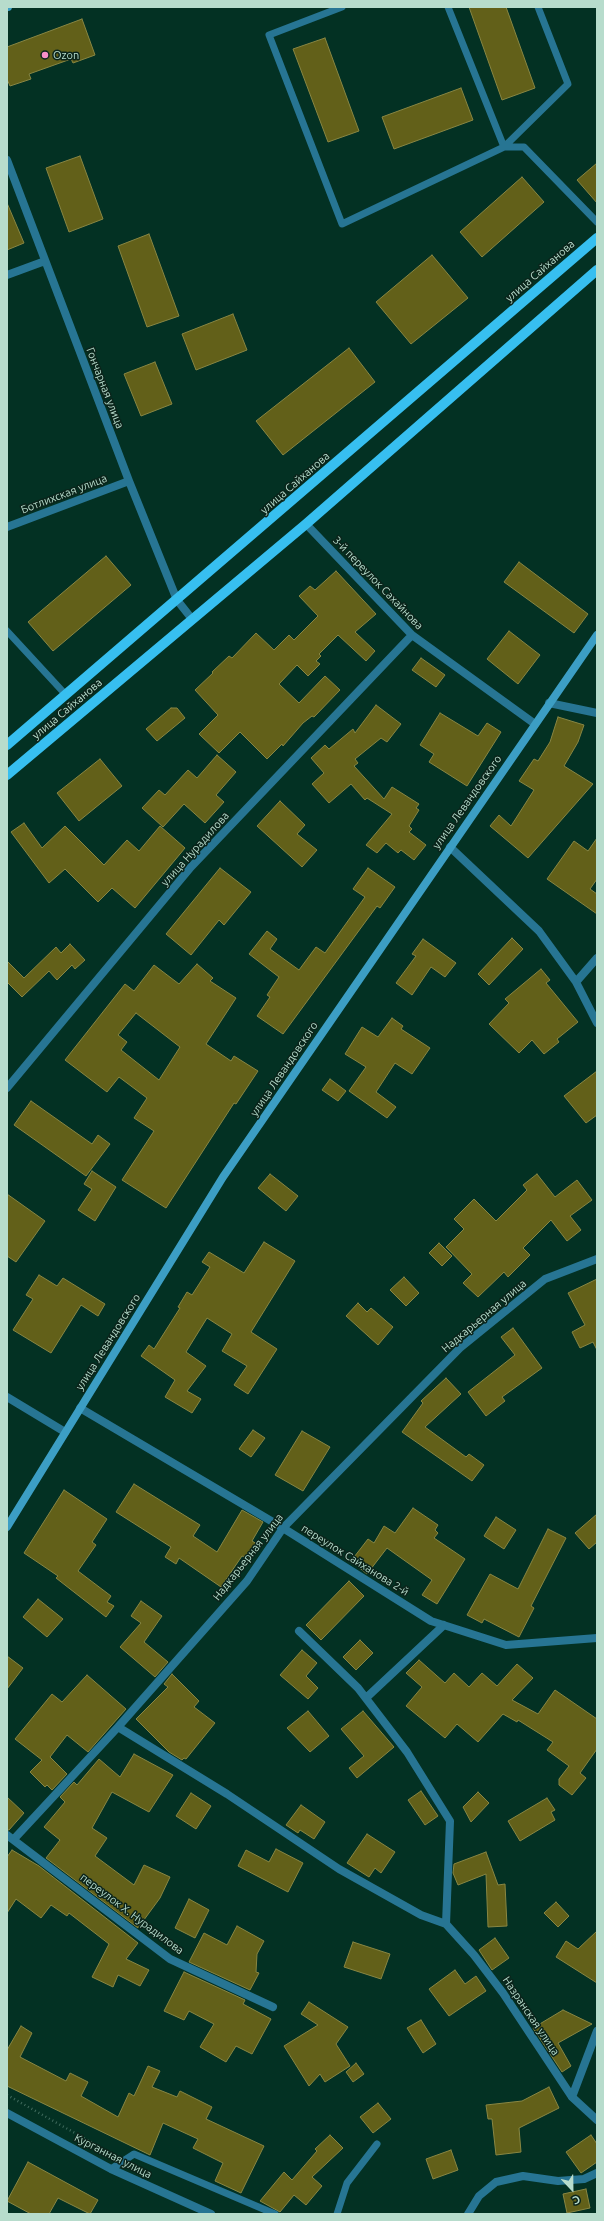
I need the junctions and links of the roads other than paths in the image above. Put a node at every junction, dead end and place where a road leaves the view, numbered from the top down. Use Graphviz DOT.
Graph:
graph roads {
  1 [pos="342,7"];
  2 [pos="448,7"];
  3 [pos="538,7"];
  4 [pos="330,9"];
  5 [pos="504,146"];
  6 [pos="7,160"];
  7 [pos="597,222"];
  8 [pos="597,238"];
  9 [pos="45,261"];
  10 [pos="597,270"];
  11 [pos="7,275"];
  12 [pos="129,481"];
  13 [pos="306,524"];
  14 [pos="7,527"];
  15 [pos="177,600"];
  16 [pos="192,619"];
  17 [pos="7,631"];
  18 [pos="412,635"];
  19 [pos="597,635"];
  20 [pos="66,695"];
  21 [pos="549,703"];
  22 [pos="597,713"];
  23 [pos="535,724"];
  24 [pos="7,745"];
  25 [pos="7,775"];
  26 [pos="450,847"];
  27 [pos="597,958"];
  28 [pos="576,982"];
  29 [pos="597,1023"];
  30 [pos="7,1088"];
  31 [pos="597,1258"];
  32 [pos="7,1397"];
  33 [pos="80,1408"];
  34 [pos="66,1432"];
  35 [pos="7,1527"];
  36 [pos="283,1528"];
  37 [pos="444,1625"];
  38 [pos="299,1631"];
  39 [pos="597,1638"];
  40 [pos="366,1698"];
  41 [pos="118,1727"];
  42 [pos="11,1837"];
  43 [pos="446,1924"];
  44 [pos="273,2007"];
  45 [pos="597,2031"];
  46 [pos="572,2097"];
  47 [pos="7,2113"];
  48 [pos="597,2120"];
  49 [pos="377,2144"];
  50 [pos="111,2170"];
  51 [pos="597,2173"];
  52 [pos="211,2214"];
  53 [pos="275,2214"];
  54 [pos="337,2214"];
  55 [pos="468,2214"];
  1 -- 4 [label="lane"];
  2 -- 5 [label="lane"];
  3 -- 5 [label="lane"];
  4 -- 5 [label="lane"];
  5 -- 7 [label="lane"];
  6 -- 9 [label="street, Гончарная улица"];
  8 -- 15 [label="main road, улица Сайханова"];
  9 -- 11 [label="street"];
  9 -- 12 [label="street, Гончарная улица"];
  10 -- 13 [label="main road, улица Сайханова"];
  12 -- 14 [label="street, Ботлихская улица"];
  12 -- 15 [label="street, Гончарная улица"];
  13 -- 16 [label="main road, улица Сайханова"];
  13 -- 18 [label="street, 3-й переулок Сахайнова"];
  15 -- 16 [label="street, Гончарная улица"];
  15 -- 20 [label="main road, улица Сайханова"];
  16 -- 25 [label="main road, улица Сайханова"];
  17 -- 20 [label="lane"];
  18 -- 23 [label="street, 3-й переулок Сахайнова"];
  18 -- 30 [label="street, улица Нурадилова"];
  19 -- 21 [label="street, улица Левандовского"];
  20 -- 24 [label="main road, улица Сайханова"];
  21 -- 22 [label="street"];
  21 -- 23 [label="street, улица Левандовского"];
  23 -- 26 [label="street, улица Левандовского"];
  26 -- 28 [label="street"];
  26 -- 33 [label="street, улица Левандовского"];
  27 -- 28 [label="street"];
  28 -- 29 [label="street"];
  31 -- 36 [label="street, Надкарьерная улица"];
  32 -- 34 [label="street"];
  33 -- 34 [label="street, улица Левандовского"];
  33 -- 36 [label="street, переулок Сайханова 2-й"];
  34 -- 35 [label="street, улица Левандовского"];
  36 -- 37 [label="street, переулок Сайханова 2-й"];
  36 -- 41 [label="street, Надкарьерная улица"];
  37 -- 39 [label="street, переулок Сайханова 2-й"];
  37 -- 40 [label="street"];
  38 -- 40 [label="street"];
  40 -- 43 [label="street"];
  41 -- 42 [label="street, Надкарьерная улица"];
  41 -- 43 [label="street"];
  42 -- 44 [label="street, переулок Х. Нурадилова"];
  43 -- 46 [label="street, Назранская улица"];
  45 -- 46 [label="street"];
  46 -- 48 [label="street, Назранская улица"];
  47 -- 50 [label="street, Курганная улица"];
  49 -- 54 [label="lane"];
  50 -- 52 [label="street, Курганная улица"];
  50 -- 53 [label="lane"];
  51 -- 55 [label="street"];
}
